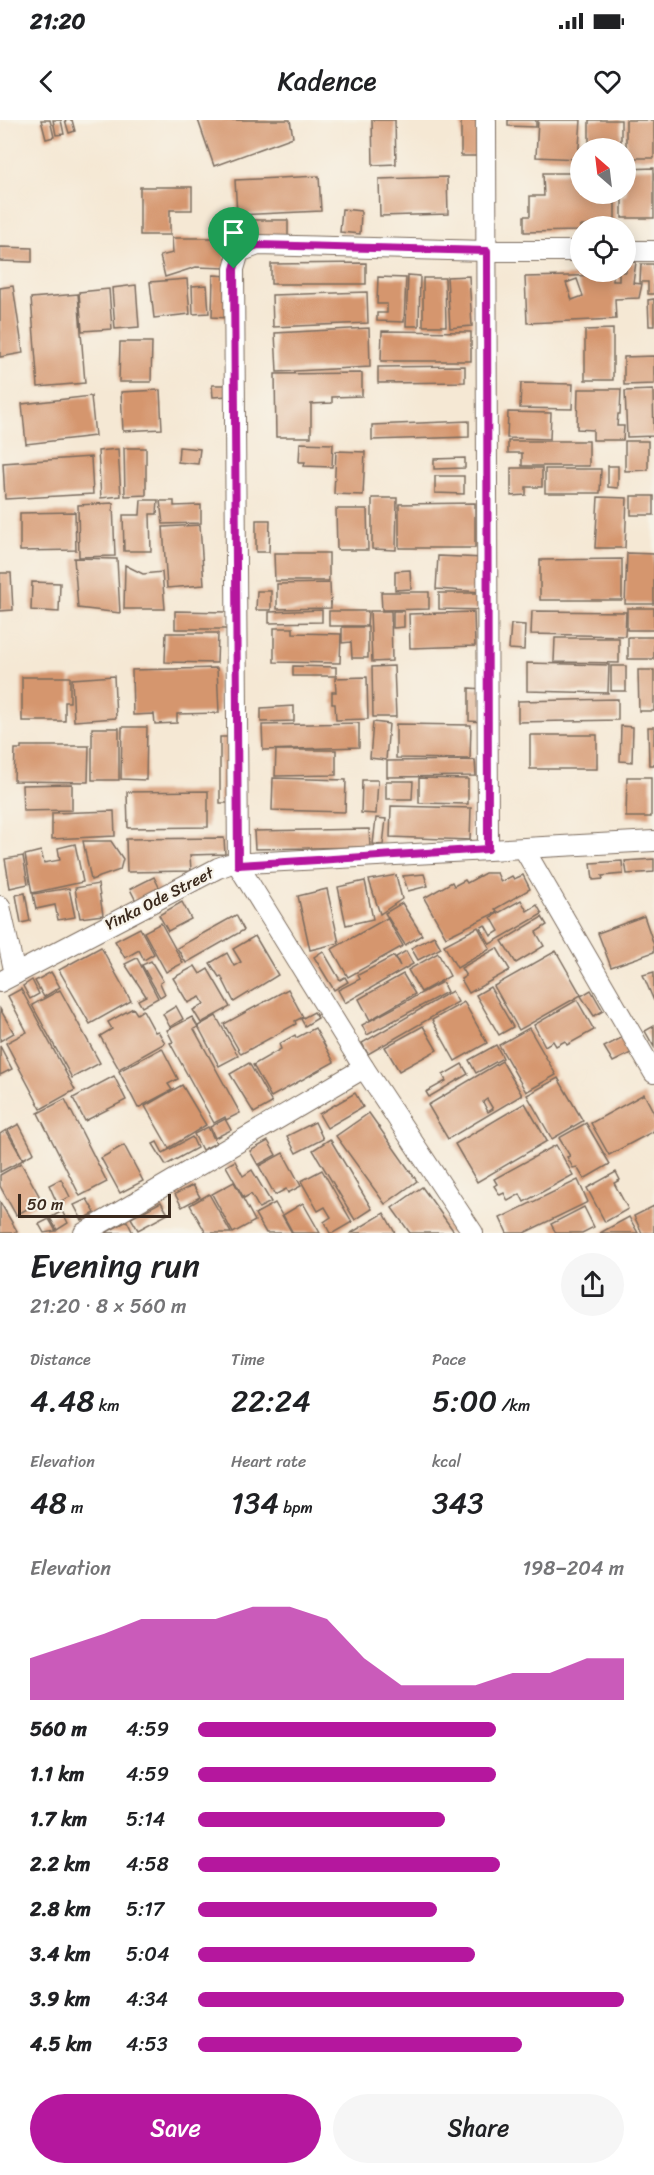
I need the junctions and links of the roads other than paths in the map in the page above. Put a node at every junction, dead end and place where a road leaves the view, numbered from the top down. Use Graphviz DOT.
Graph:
graph roads {
  1 [pos="486,120"];
  2 [pos="487,251"];
  3 [pos="570,251"];
  4 [pos="636,251"];
  5 [pos="654,251"];
  6 [pos="654,841"];
  7 [pos="488,849"];
  8 [pos="524,849"];
  9 [pos="238,865"];
  10 [pos="0,906"];
  11 [pos="7,978"];
  12 [pos="364,1068"];
  13 [pos="654,1073"];
  14 [pos="84,1233"];
  15 [pos="473,1233"];
  1 -- 2 [label="street"];
  2 -- 3 [label="street"];
  2 -- 7 [label="street"];
  2 -- 9 [label="street"];
  4 -- 5 [label="street"];
  6 -- 8 [label="street, Yinka Ode Street"];
  7 -- 8 [label="street, Yinka Ode Street"];
  7 -- 9 [label="street, Yinka Ode Street"];
  8 -- 13 [label="street"];
  9 -- 11 [label="street, Yinka Ode Street"];
  9 -- 12 [label="street"];
  10 -- 11 [label="street"];
  12 -- 14 [label="street"];
  12 -- 15 [label="street"];
}
